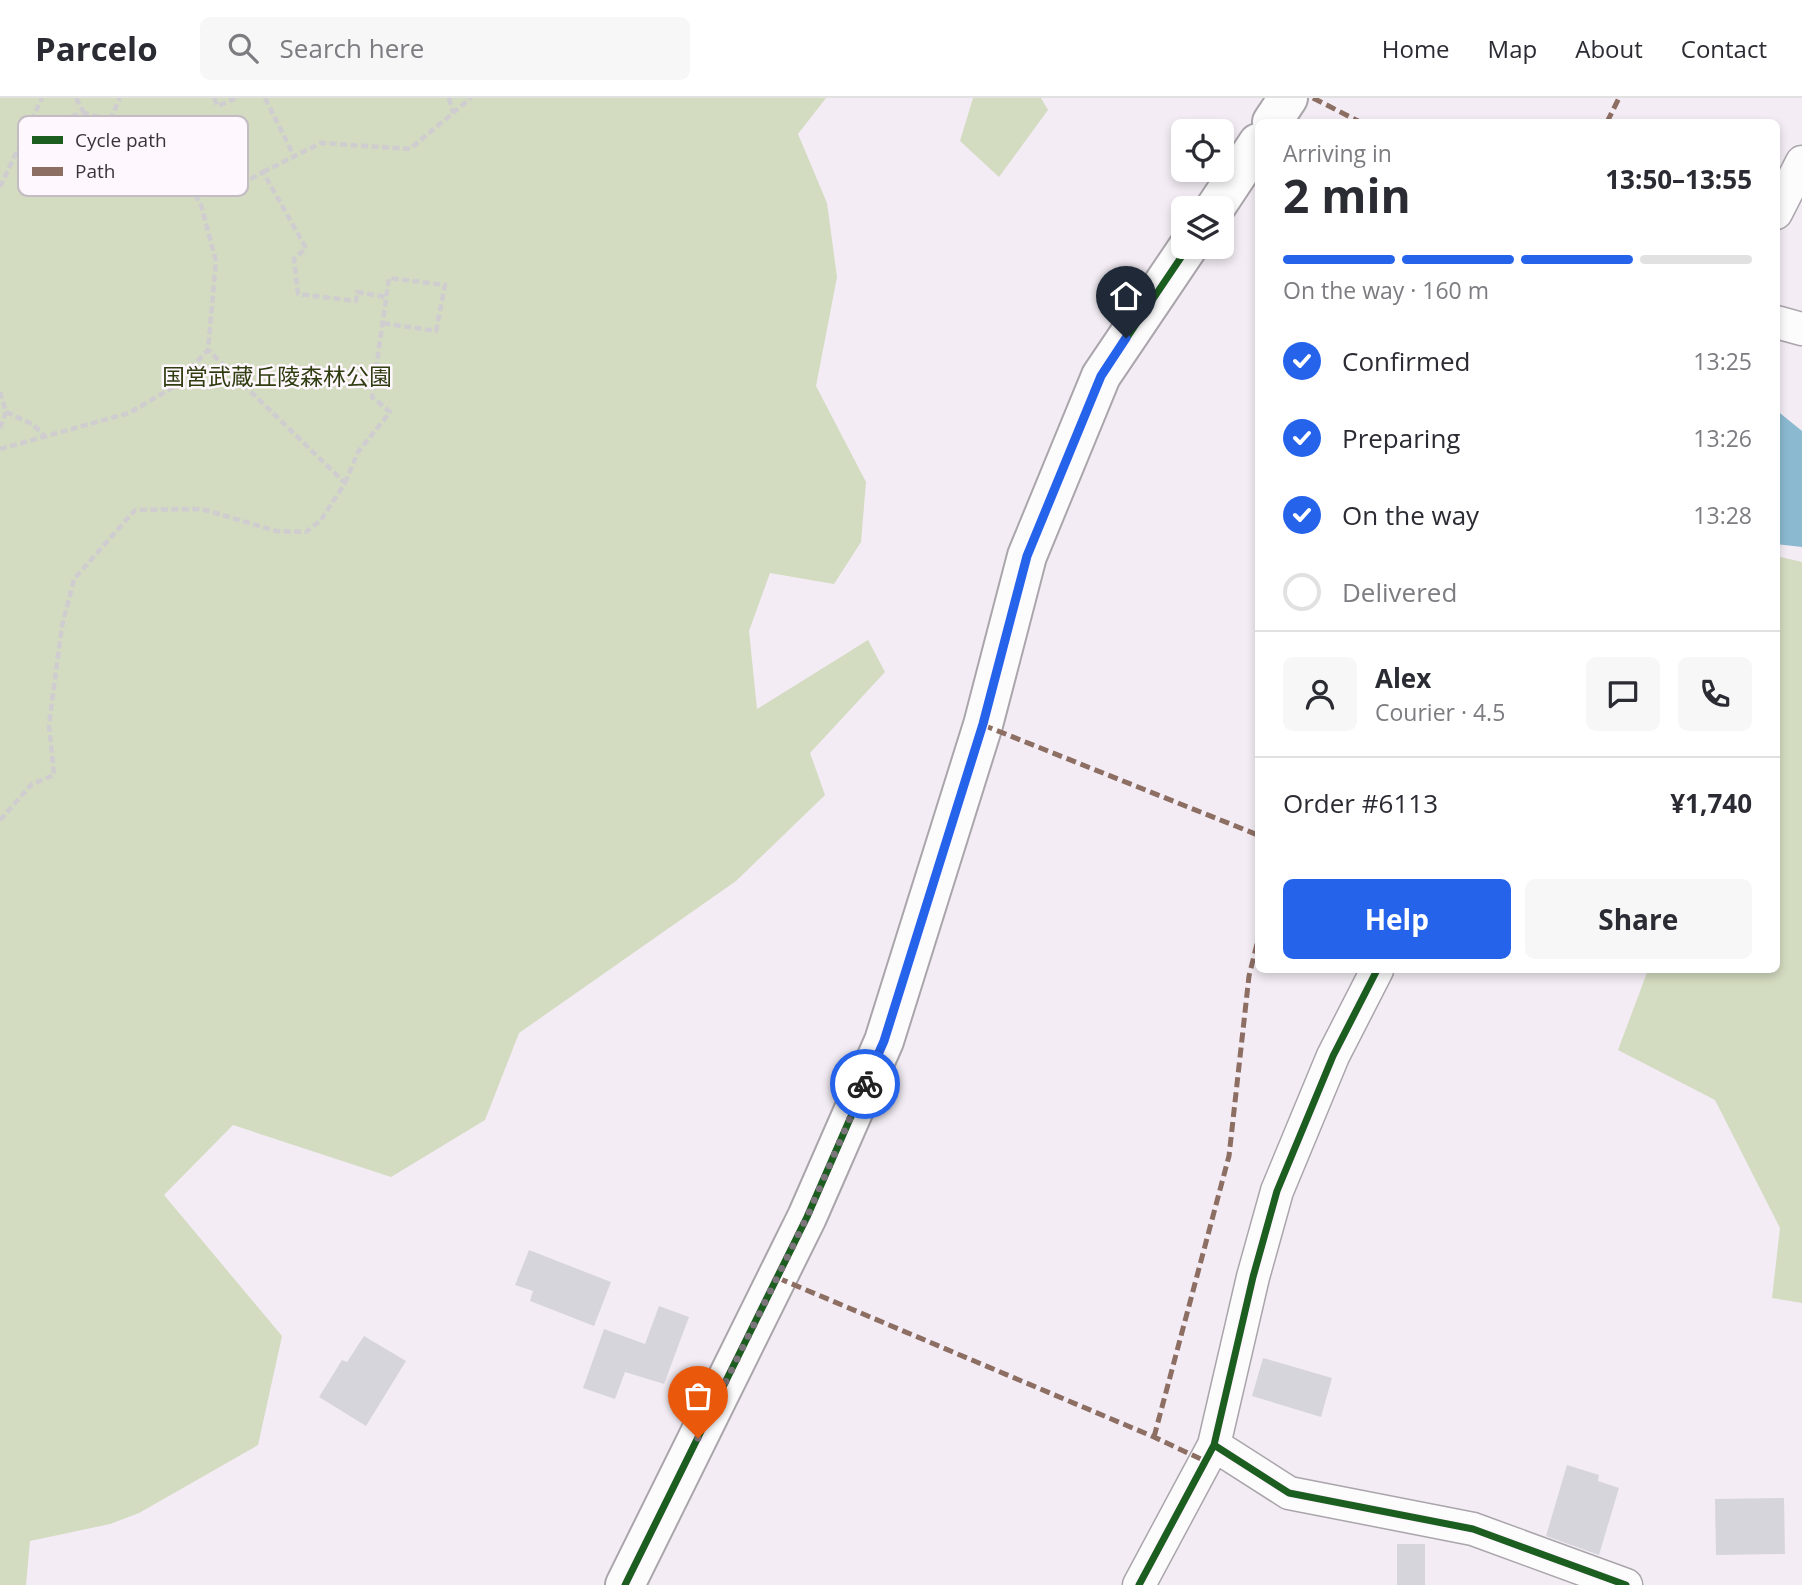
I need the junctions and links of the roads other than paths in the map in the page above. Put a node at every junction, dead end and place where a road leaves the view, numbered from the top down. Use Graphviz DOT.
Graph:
graph roads {
  1 [pos="1288,98"];
  2 [pos="1274,119"];
  3 [pos="1255,148"];
  4 [pos="1802,162"];
  5 [pos="1223,196"];
  6 [pos="1780,205"];
  7 [pos="1180,259"];
  8 [pos="1780,323"];
  9 [pos="1802,329"];
  10 [pos="1375,973"];
  11 [pos="1214,1445"];
  12 [pos="625,1585"];
  13 [pos="1139,1585"];
  14 [pos="1626,1585"];
  1 -- 2 [label="street"];
  3 -- 5 [label="street"];
  4 -- 6 [label="street"];
  7 -- 12 [label="street"];
  8 -- 9 [label="street"];
  10 -- 11 [label="street"];
  11 -- 13 [label="street"];
  11 -- 14 [label="street"];
}
